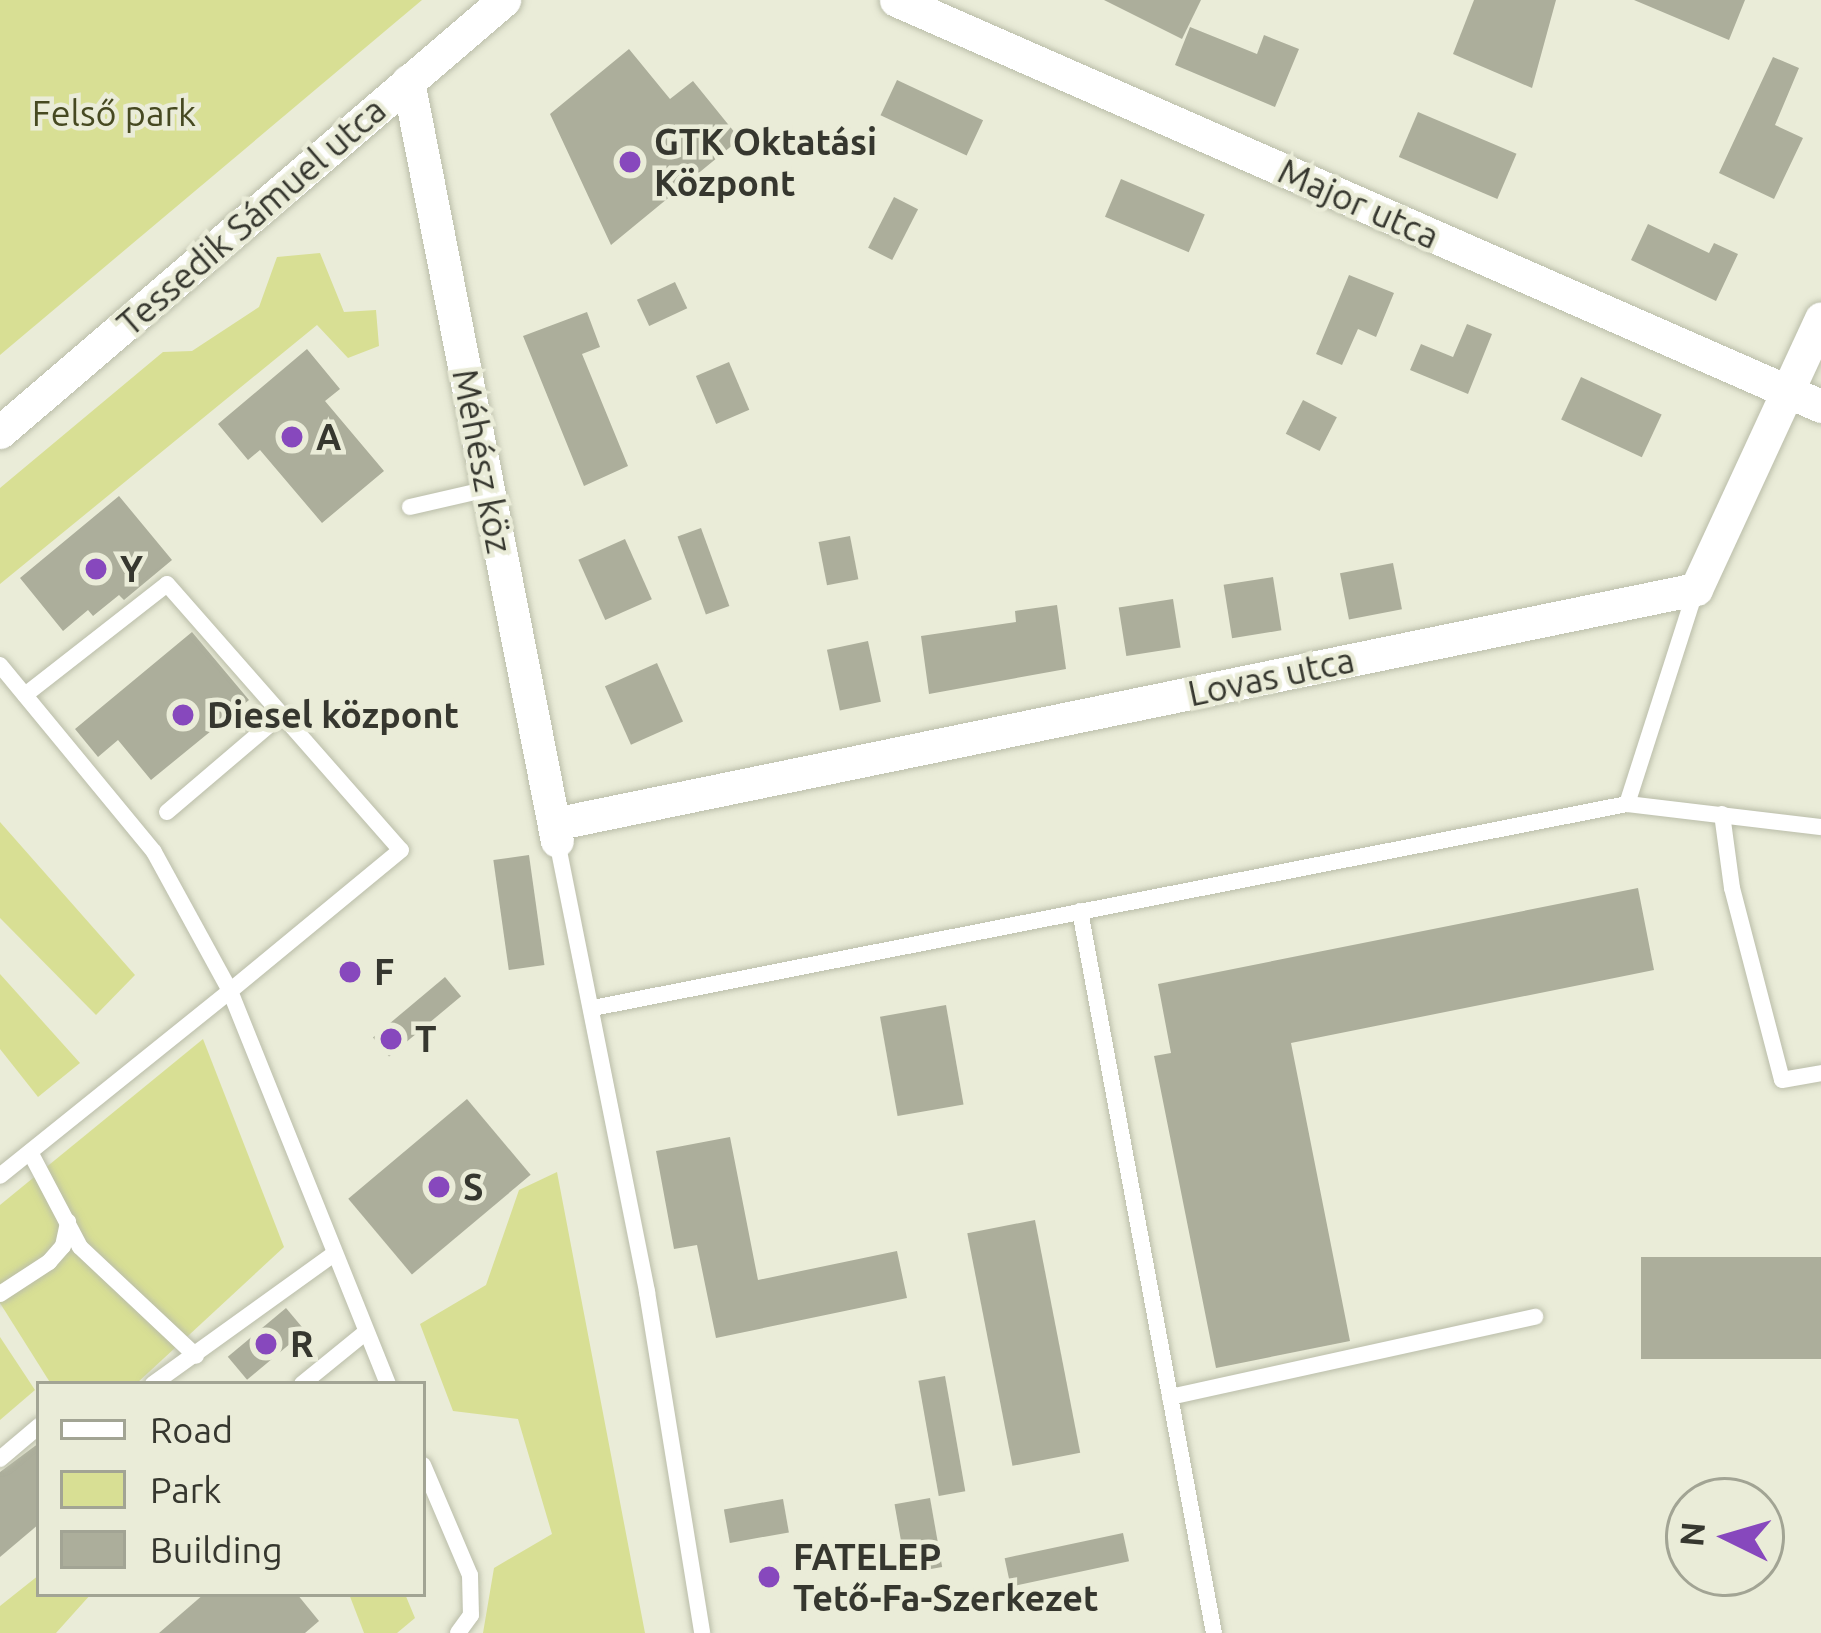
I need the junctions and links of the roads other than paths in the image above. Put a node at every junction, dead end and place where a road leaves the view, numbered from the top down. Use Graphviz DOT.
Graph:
graph roads {
  1 [pos="503,0"];
  2 [pos="896,0"];
  3 [pos="408,81"];
  4 [pos="1821,318"];
  5 [pos="1787,391"];
  6 [pos="1821,406"];
  7 [pos="0,432"];
  8 [pos="488,489"];
  9 [pos="410,507"];
  10 [pos="1696,589"];
  11 [pos="0,665"];
  12 [pos="25,694"];
  13 [pos="282,714"];
  14 [pos="1627,804"];
  15 [pos="167,812"];
  16 [pos="1721,814"];
  17 [pos="1821,827"];
  18 [pos="555,833"];
  19 [pos="1080,911"];
  20 [pos="230,991"];
  21 [pos="593,1008"];
  22 [pos="1821,1073"];
  23 [pos="30,1152"];
  24 [pos="0,1176"];
  25 [pos="68,1222"];
  26 [pos="334,1254"];
  27 [pos="0,1294"];
  28 [pos="1535,1317"];
  29 [pos="366,1332"];
  30 [pos="196,1356"];
  31 [pos="166,1381"];
  32 [pos="306,1381"];
  33 [pos="387,1381"];
  34 [pos="1170,1397"];
  35 [pos="36,1429"];
  36 [pos="0,1459"];
  37 [pos="426,1472"];
  38 [pos="458,1633"];
  39 [pos="702,1633"];
  40 [pos="1214,1633"];
  1 -- 3 [label="street, Tessedik Sámuel utca"];
  2 -- 5 [label="street, Major utca"];
  3 -- 7 [label="street, Tessedik Sámuel utca"];
  3 -- 8 [label="street, Méhész köz"];
  4 -- 5 [label="street"];
  5 -- 6 [label="street, Major utca"];
  5 -- 10 [label="street"];
  8 -- 9 [label="lane"];
  8 -- 18 [label="street, Méhész köz"];
  10 -- 14 [label="lane"];
  10 -- 18 [label="street, Lovas utca"];
  11 -- 12 [label="lane"];
  12 -- 13 [label="lane"];
  12 -- 20 [label="lane"];
  13 -- 15 [label="lane"];
  13 -- 20 [label="lane"];
  14 -- 16 [label="lane"];
  14 -- 19 [label="lane"];
  16 -- 17 [label="lane"];
  16 -- 22 [label="lane"];
  18 -- 21 [label="lane"];
  19 -- 21 [label="lane"];
  19 -- 34 [label="lane"];
  20 -- 23 [label="lane"];
  20 -- 26 [label="lane"];
  21 -- 39 [label="lane"];
  23 -- 24 [label="lane"];
  23 -- 25 [label="lane"];
  25 -- 27 [label="lane"];
  25 -- 30 [label="lane"];
  26 -- 29 [label="lane"];
  26 -- 30 [label="lane"];
  28 -- 34 [label="lane"];
  29 -- 32 [label="lane"];
  29 -- 33 [label="lane"];
  30 -- 31 [label="lane"];
  34 -- 40 [label="lane"];
  35 -- 36 [label="lane"];
  37 -- 38 [label="lane"];
}
